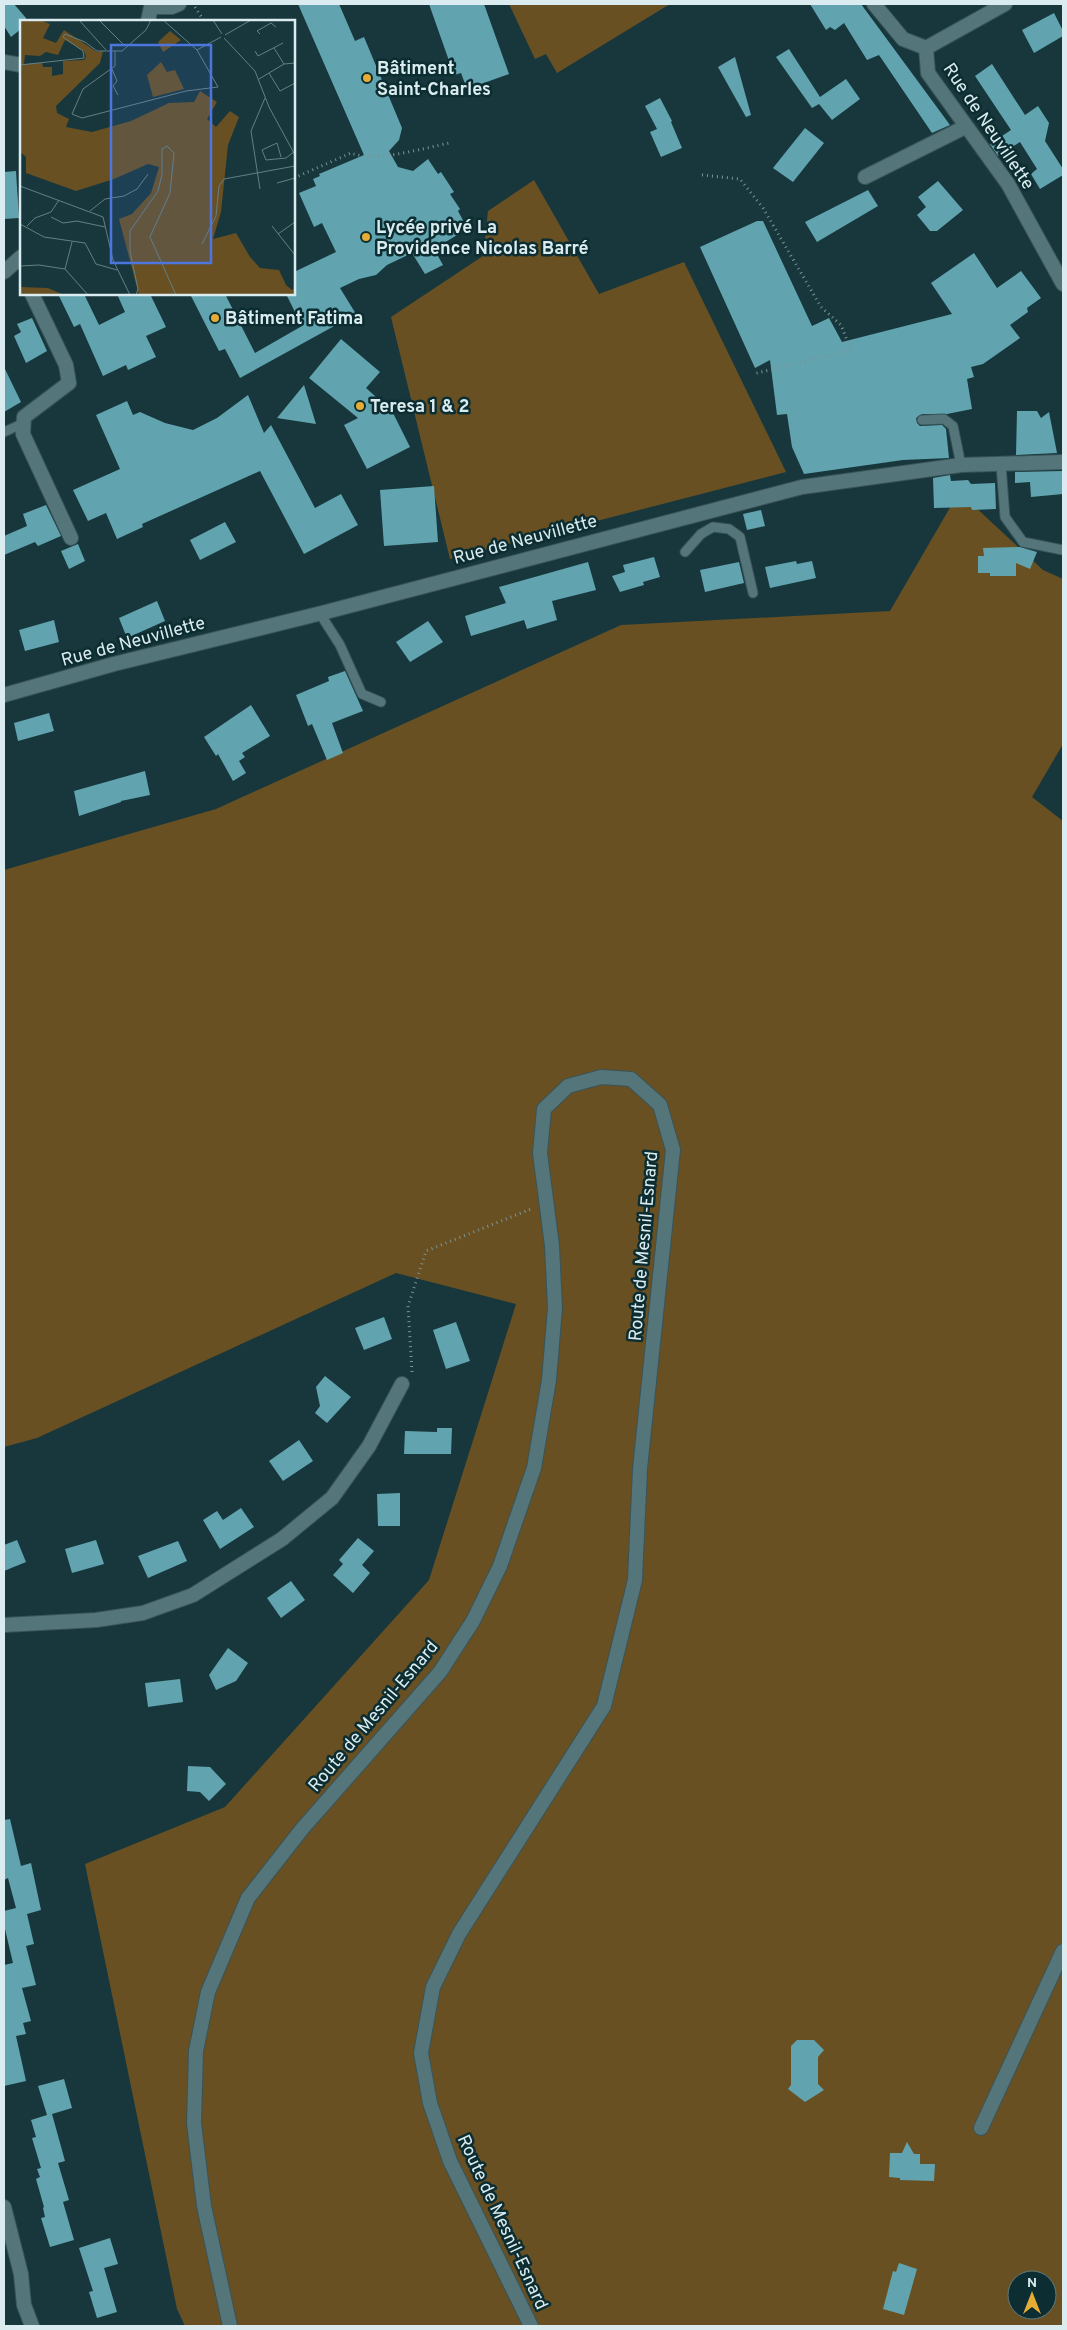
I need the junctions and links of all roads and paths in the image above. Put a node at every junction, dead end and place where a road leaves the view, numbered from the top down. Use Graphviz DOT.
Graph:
graph roads {
  1 [pos="179,4"];
  2 [pos="874,4"];
  3 [pos="1006,4"];
  4 [pos="150,5"];
  5 [pos="195,7"];
  6 [pos="148,20"];
  7 [pos="203,20"];
  8 [pos="926,48"];
  9 [pos="4,62"];
  10 [pos="20,64"];
  11 [pos="965,126"];
  12 [pos="450,143"];
  13 [pos="702,175"];
  14 [pos="865,177"];
  15 [pos="295,178"];
  16 [pos="20,262"];
  17 [pos="4,272"];
  18 [pos="1063,284"];
  19 [pos="32,295"];
  20 [pos="753,374"];
  21 [pos="922,420"];
  22 [pos="24,423"];
  23 [pos="4,432"];
  24 [pos="1063,462"];
  25 [pos="961,465"];
  26 [pos="1001,465"];
  27 [pos="709,510"];
  28 [pos="713,527"];
  29 [pos="71,538"];
  30 [pos="1063,550"];
  31 [pos="684,552"];
  32 [pos="753,593"];
  33 [pos="322,613"];
  34 [pos="4,695"];
  35 [pos="382,702"];
  36 [pos="547,1203"];
  37 [pos="402,1384"];
  38 [pos="4,1625"];
  39 [pos="1063,1950"];
  40 [pos="981,2128"];
  41 [pos="4,2207"];
  42 [pos="32,2326"];
  43 [pos="230,2326"];
  44 [pos="531,2326"];
  1 -- 4 [label="street"];
  2 -- 8 [label="street, Rue de Neuvillette"];
  3 -- 8 [label="street"];
  4 -- 6 [label="street"];
  5 -- 7 [label="path"];
  8 -- 11 [label="street, Rue de Neuvillette"];
  9 -- 10 [label="street"];
  11 -- 14 [label="street"];
  11 -- 18 [label="street, Rue de Neuvillette"];
  12 -- 15 [label="path"];
  13 -- 20 [label="path"];
  16 -- 17 [label="street"];
  19 -- 22 [label="street"];
  21 -- 25 [label="lane"];
  22 -- 23 [label="lane"];
  22 -- 29 [label="street"];
  24 -- 26 [label="street, Rue de Neuvillette"];
  25 -- 26 [label="street, Rue de Neuvillette"];
  25 -- 27 [label="street, Rue de Neuvillette"];
  26 -- 30 [label="lane"];
  27 -- 28 [label="lane"];
  27 -- 33 [label="street, Rue de Neuvillette"];
  28 -- 31 [label="lane"];
  28 -- 32 [label="lane"];
  33 -- 34 [label="street, Rue de Neuvillette"];
  33 -- 35 [label="lane"];
  36 -- 37 [label="path"];
  36 -- 43 [label="street, Route de Mesnil-Esnard"];
  36 -- 44 [label="street, Route de Mesnil-Esnard"];
  37 -- 38 [label="street"];
  39 -- 40 [label="street"];
  41 -- 42 [label="street"];
}
